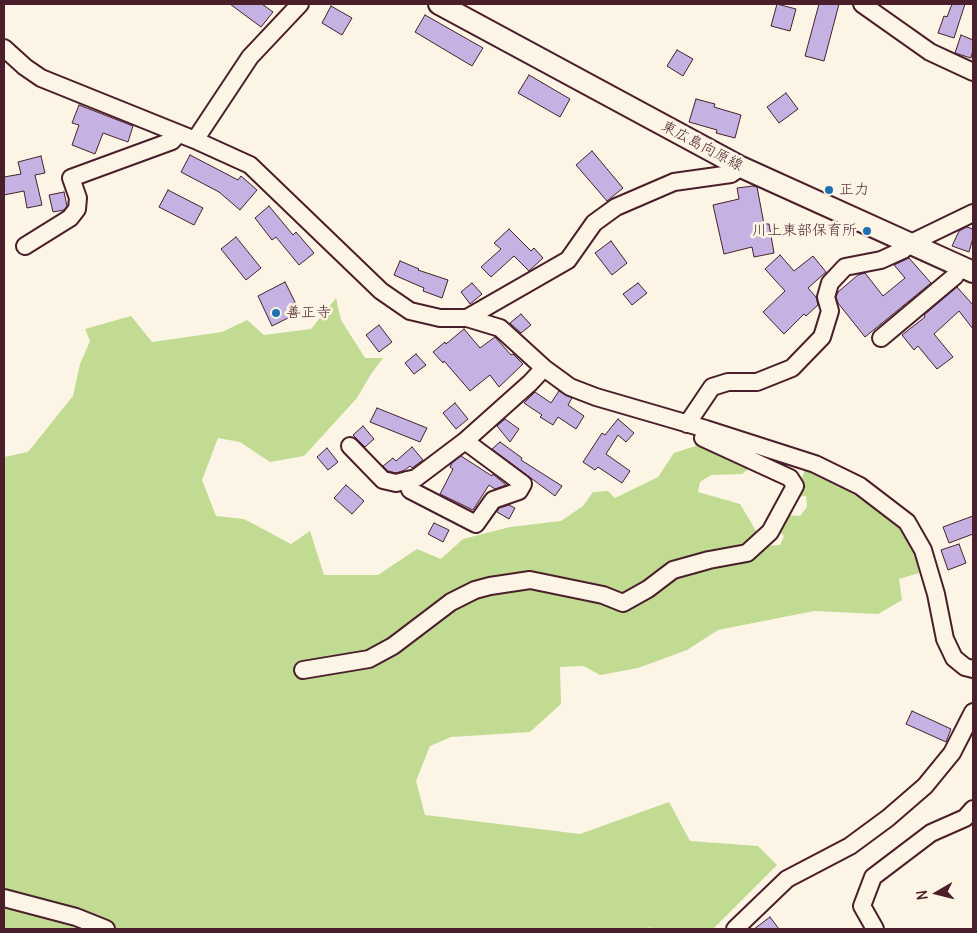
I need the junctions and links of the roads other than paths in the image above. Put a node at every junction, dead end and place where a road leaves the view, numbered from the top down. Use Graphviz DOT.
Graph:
graph roads {
  1 [pos="300,4"];
  2 [pos="439,4"];
  3 [pos="862,4"];
  4 [pos="4,48"];
  5 [pos="973,72"];
  6 [pos="178,134"];
  7 [pos="195,140"];
  8 [pos="741,167"];
  9 [pos="973,213"];
  10 [pos="911,243"];
  11 [pos="25,246"];
  12 [pos="967,269"];
  13 [pos="467,318"];
  14 [pos="881,338"];
  15 [pos="544,368"];
  16 [pos="688,424"];
  17 [pos="706,429"];
  18 [pos="465,441"];
  19 [pos="350,446"];
  20 [pos="406,480"];
  21 [pos="973,669"];
  22 [pos="303,670"];
  23 [pos="973,712"];
  24 [pos="973,809"];
  25 [pos="4,898"];
  26 [pos="106,929"];
  27 [pos="735,929"];
  28 [pos="876,929"];
  1 -- 7 [label="street"];
  2 -- 8 [label="main road, 東広島向原線"];
  3 -- 5 [label="street"];
  4 -- 6 [label="street"];
  6 -- 7 [label="street"];
  6 -- 11 [label="street"];
  7 -- 13 [label="street"];
  8 -- 10 [label="main road, 東広島向原線"];
  8 -- 13 [label="street"];
  9 -- 10 [label="street"];
  10 -- 12 [label="main road, 東広島向原線"];
  10 -- 16 [label="street"];
  12 -- 14 [label="street"];
  13 -- 15 [label="street"];
  15 -- 16 [label="street"];
  15 -- 18 [label="street"];
  16 -- 17 [label="street"];
  17 -- 21 [label="street"];
  17 -- 22 [label="street"];
  18 -- 20 [label="street"];
  18 -- 20 [label="street"];
  19 -- 20 [label="street"];
  23 -- 27 [label="street"];
  24 -- 28 [label="street"];
  25 -- 26 [label="street"];
}
